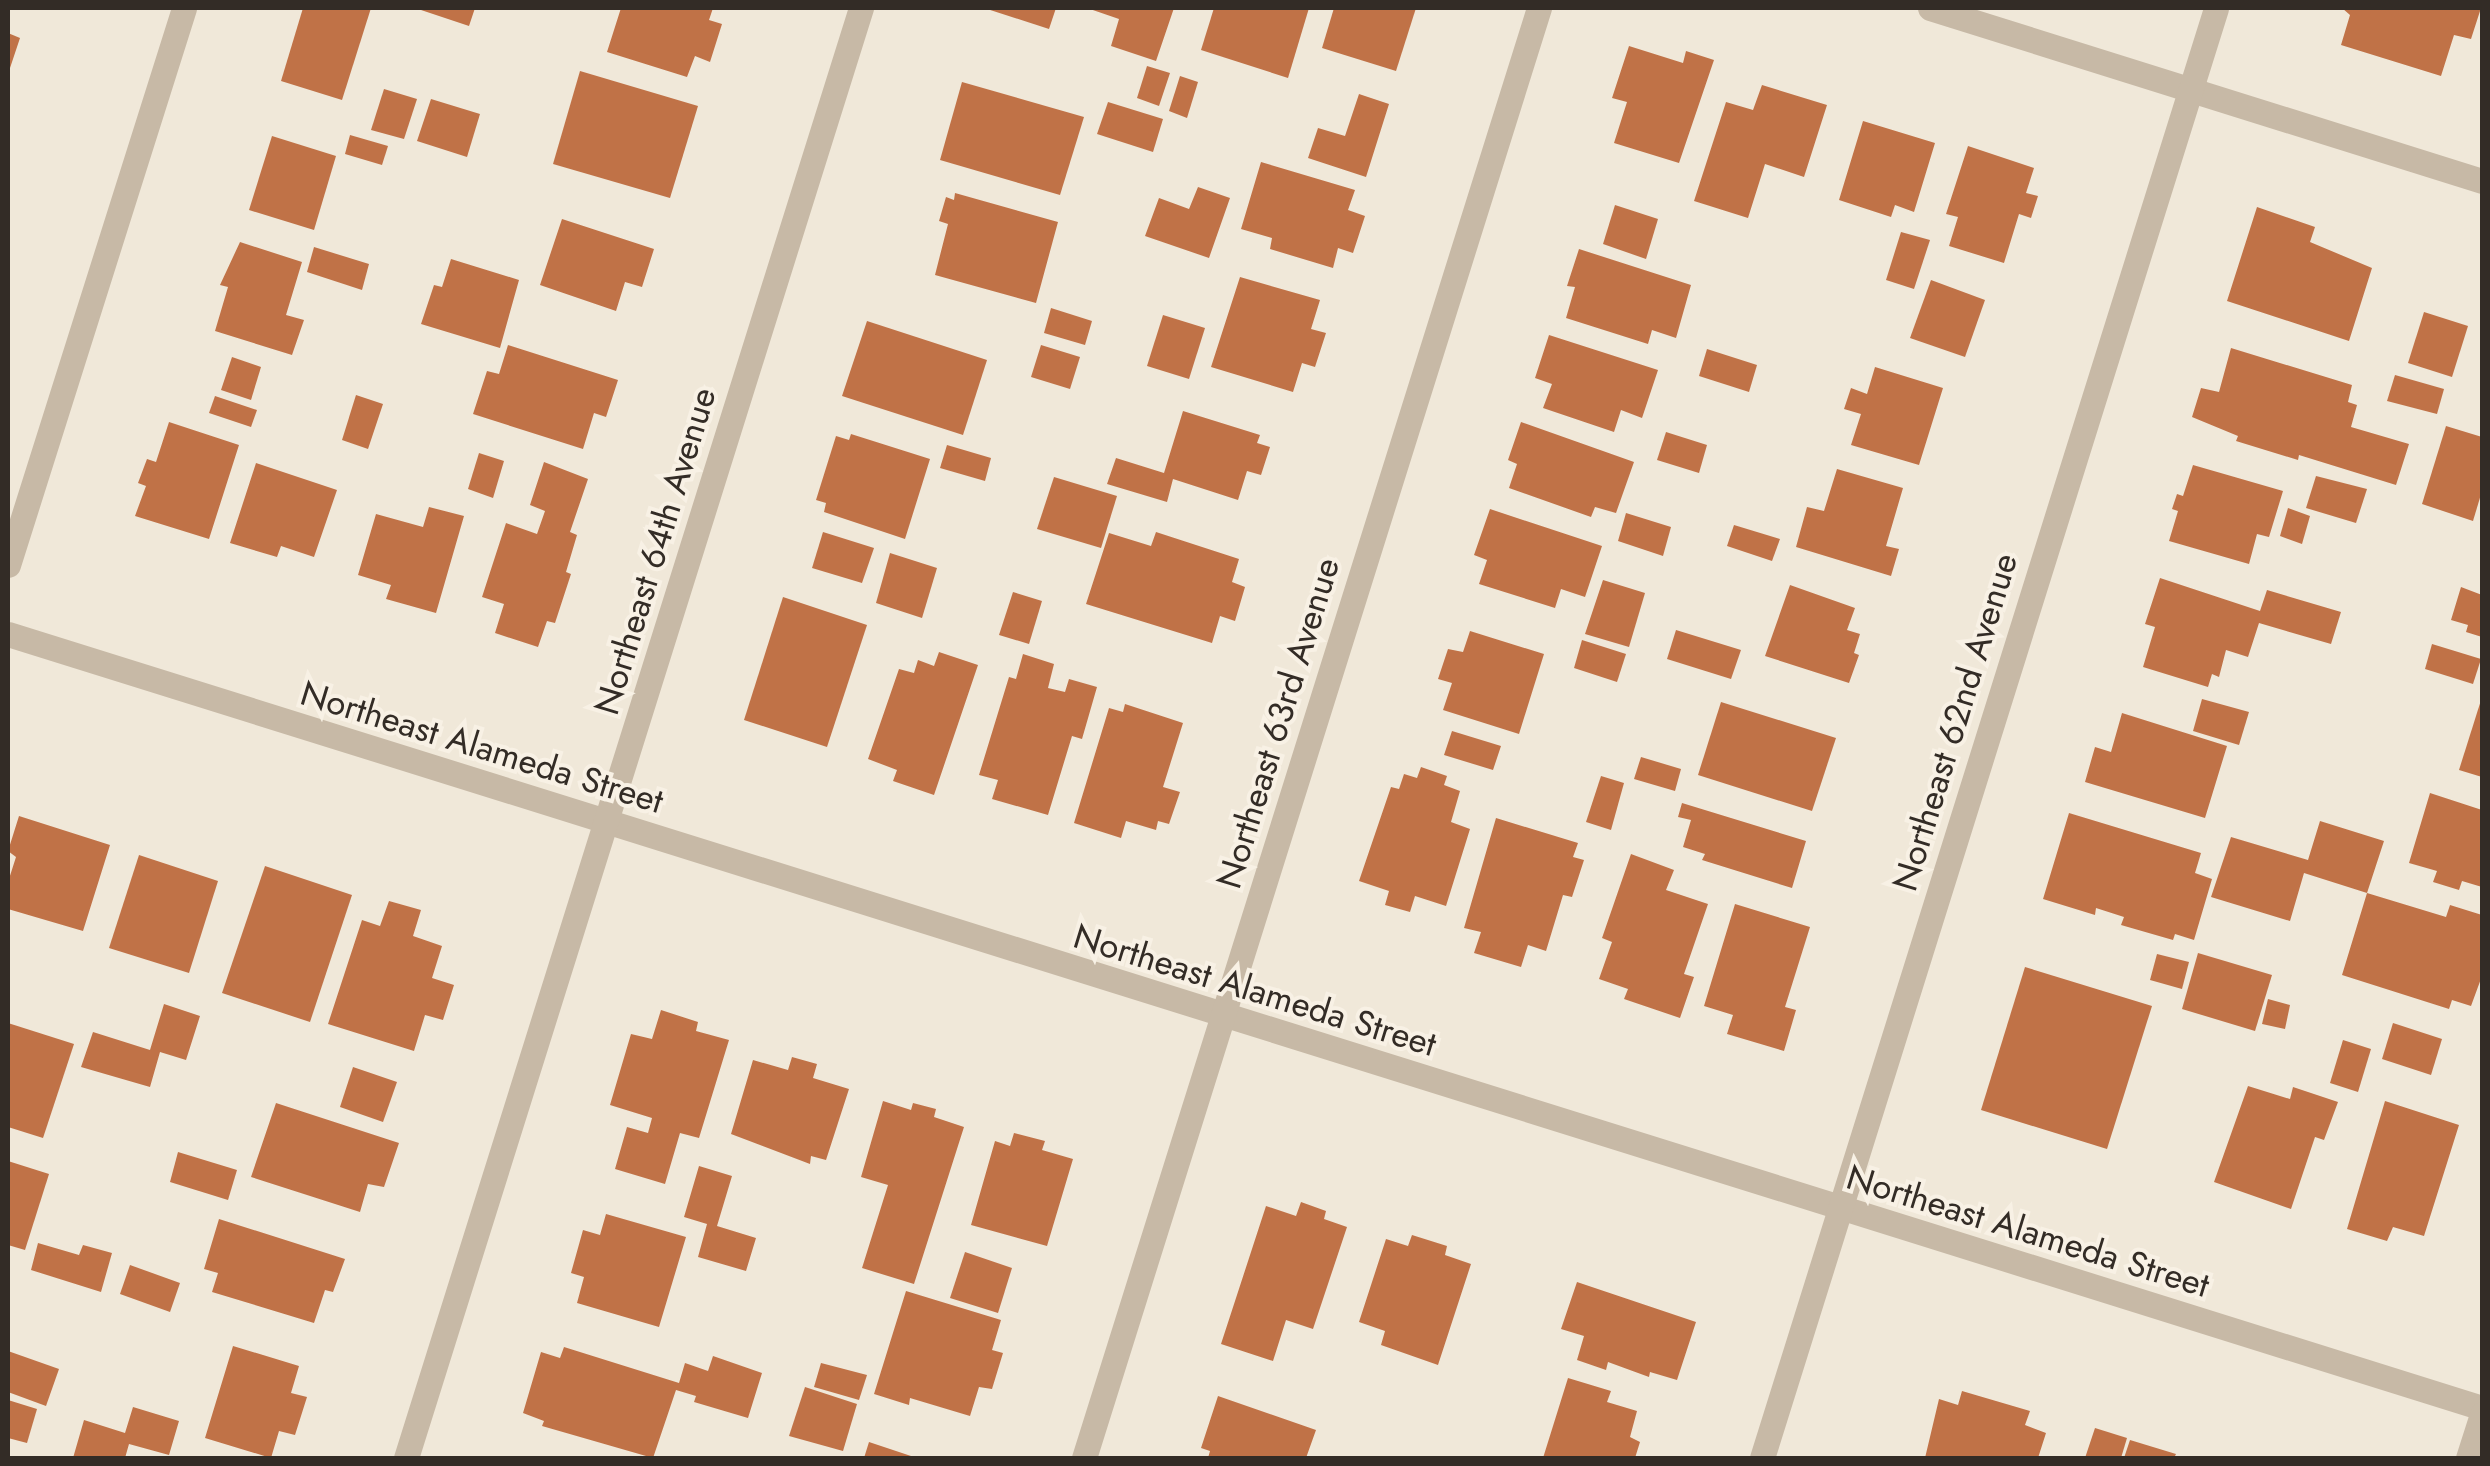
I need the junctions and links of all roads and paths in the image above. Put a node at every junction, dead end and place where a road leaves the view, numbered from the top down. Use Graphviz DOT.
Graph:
graph roads {
  1 [pos="184,8"];
  2 [pos="862,8"];
  3 [pos="1539,8"];
  4 [pos="1930,8"];
  5 [pos="2216,8"];
  6 [pos="2190,88"];
  7 [pos="2482,181"];
  8 [pos="8,565"];
  9 [pos="8,634"];
  10 [pos="607,822"];
  11 [pos="1223,1016"];
  12 [pos="1840,1210"];
  13 [pos="2482,1411"];
  14 [pos="406,1458"];
  15 [pos="1084,1458"];
  16 [pos="1762,1458"];
  17 [pos="2468,1458"];
  1 -- 8 [label="street"];
  2 -- 10 [label="street, Northeast 64th Avenue"];
  3 -- 11 [label="street, Northeast 63rd Avenue"];
  4 -- 6 [label="street"];
  5 -- 6 [label="street, Northeast 62nd Avenue"];
  6 -- 7 [label="street"];
  6 -- 12 [label="street, Northeast 62nd Avenue"];
  9 -- 10 [label="street, Northeast Alameda Street"];
  10 -- 11 [label="street, Northeast Alameda Street"];
  10 -- 14 [label="street, Northeast 64th Avenue"];
  11 -- 12 [label="street, Northeast Alameda Street"];
  11 -- 15 [label="street, Northeast 63rd Avenue"];
  12 -- 13 [label="street, Northeast Alameda Street"];
  12 -- 16 [label="street, Northeast 62nd Avenue"];
  13 -- 17 [label="street"];
}
